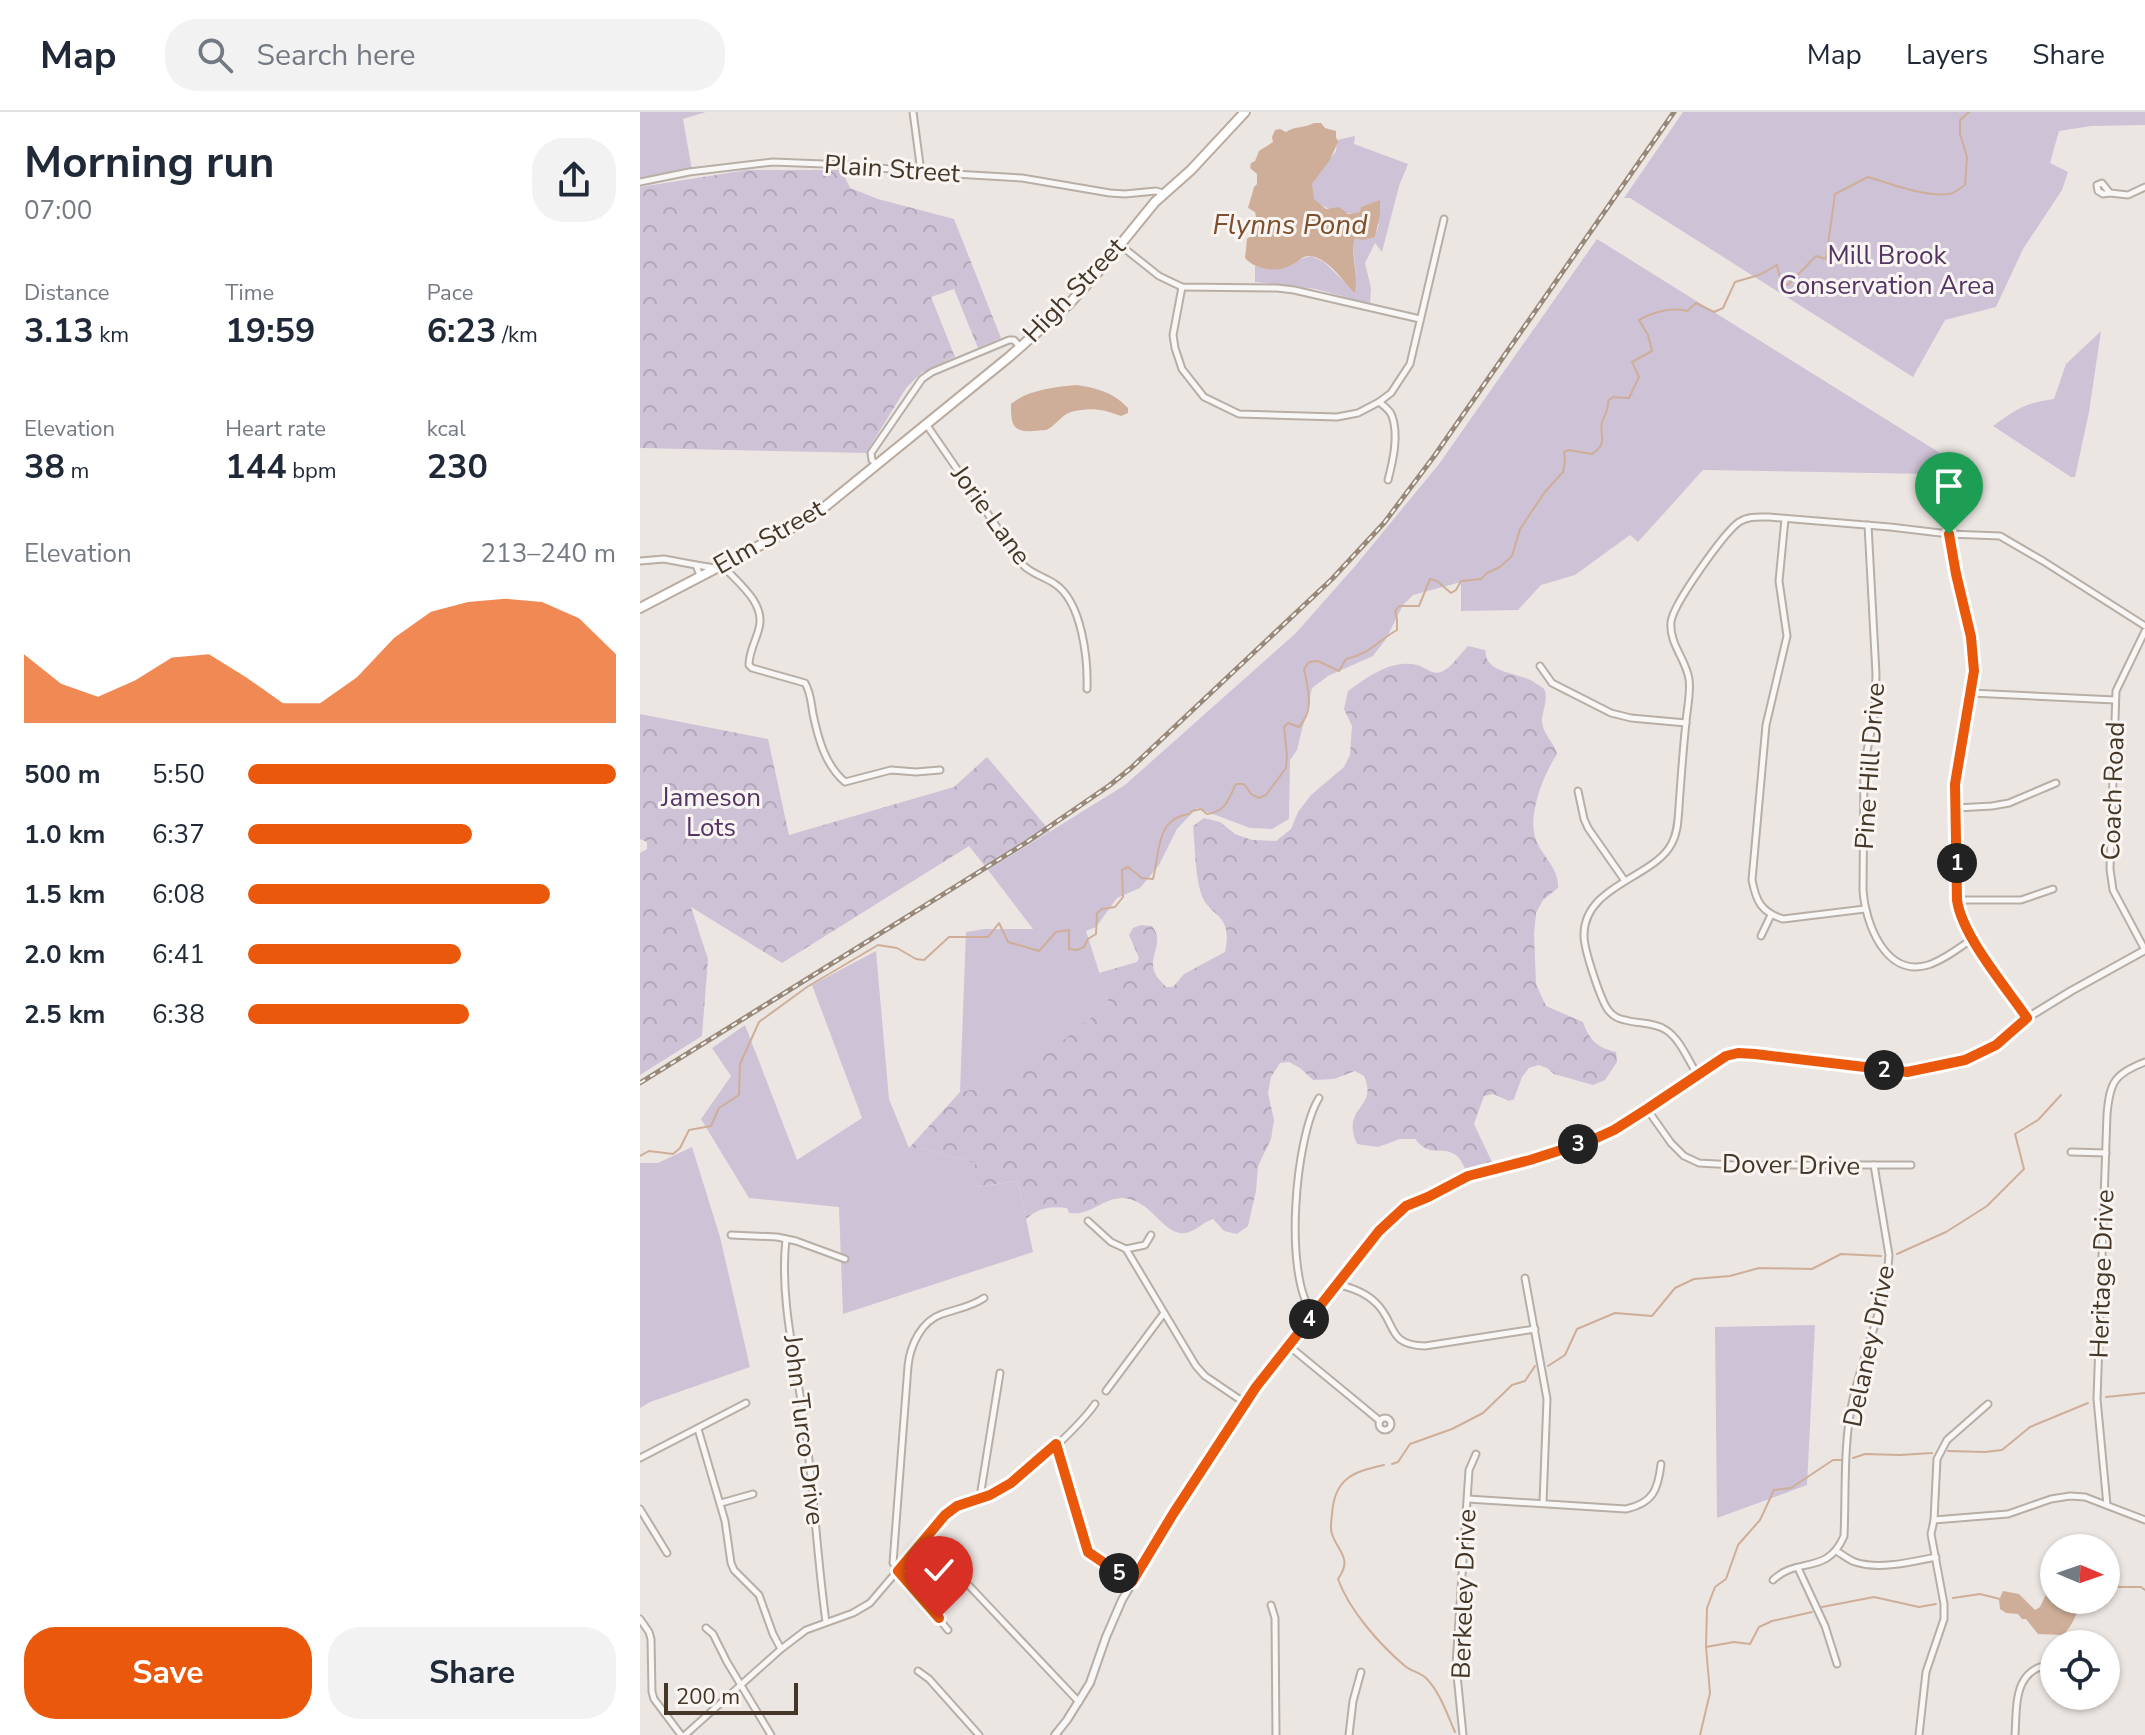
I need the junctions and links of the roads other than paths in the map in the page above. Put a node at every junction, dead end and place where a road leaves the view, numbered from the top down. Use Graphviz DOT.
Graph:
graph roads {
  1 [pos="913,112"];
  2 [pos="1245,112"];
  3 [pos="921,172"];
  4 [pos="640,182"];
  5 [pos="2145,187"];
  6 [pos="1143,191"];
  7 [pos="1163,193"];
  8 [pos="2110,193"];
  9 [pos="1155,202"];
  10 [pos="1444,219"];
  11 [pos="1119,244"];
  12 [pos="1182,287"];
  13 [pos="1420,319"];
  14 [pos="1020,347"];
  15 [pos="1379,402"];
  16 [pos="926,423"];
  17 [pos="889,453"];
  18 [pos="876,464"];
  19 [pos="1388,480"];
  20 [pos="1785,519"];
  21 [pos="1868,525"];
  22 [pos="1949,534"];
  23 [pos="640,561"];
  24 [pos="696,565"];
  25 [pos="719,567"];
  26 [pos="700,576"];
  27 [pos="640,608"];
  28 [pos="2145,628"];
  29 [pos="1540,666"];
  30 [pos="1087,689"];
  31 [pos="1971,693"];
  32 [pos="2115,700"];
  33 [pos="1686,723"];
  34 [pos="940,770"];
  35 [pos="2056,783"];
  36 [pos="1578,791"];
  37 [pos="1956,808"];
  38 [pos="1625,881"];
  39 [pos="2053,889"];
  40 [pos="1957,900"];
  41 [pos="1865,909"];
  42 [pos="1771,915"];
  43 [pos="1761,936"];
  44 [pos="1972,939"];
  45 [pos="2145,950"];
  46 [pos="2027,1018"];
  47 [pos="2145,1062"];
  48 [pos="1697,1074"];
  49 [pos="1319,1098"];
  50 [pos="1647,1109"];
  51 [pos="2071,1152"];
  52 [pos="2106,1153"];
  53 [pos="1874,1165"];
  54 [pos="1911,1165"];
  55 [pos="1088,1221"];
  56 [pos="731,1235"];
  57 [pos="1151,1235"];
  58 [pos="786,1239"];
  59 [pos="1126,1249"];
  60 [pos="845,1259"];
  61 [pos="1525,1278"];
  62 [pos="1336,1284"];
  63 [pos="984,1298"];
  64 [pos="1164,1313"];
  65 [pos="1313,1314"];
  66 [pos="1535,1329"];
  67 [pos="1289,1346"];
  68 [pos="1000,1373"];
  69 [pos="1106,1391"];
  70 [pos="746,1403"];
  71 [pos="1245,1403"];
  72 [pos="1095,1404"];
  73 [pos="1988,1404"];
  74 [pos="1380,1421"];
  75 [pos="698,1429"];
  76 [pos="1056,1444"];
  77 [pos="1476,1454"];
  78 [pos="640,1458"];
  79 [pos="1661,1464"];
  80 [pos="753,1494"];
  81 [pos="980,1497"];
  82 [pos="1468,1499"];
  83 [pos="721,1503"];
  84 [pos="1543,1503"];
  85 [pos="2107,1505"];
  86 [pos="640,1509"];
  87 [pos="1934,1520"];
  88 [pos="2145,1520"];
  89 [pos="925,1539"];
  90 [pos="1838,1552"];
  91 [pos="667,1553"];
  92 [pos="1936,1557"];
  93 [pos="1798,1568"];
  94 [pos="898,1571"];
  95 [pos="1773,1580"];
  96 [pos="1132,1582"];
  97 [pos="1271,1605"];
  98 [pos="640,1619"];
  99 [pos="826,1622"];
  100 [pos="706,1628"];
  101 [pos="948,1630"];
  102 [pos="781,1649"];
  103 [pos="1837,1664"];
  104 [pos="2040,1668"];
  105 [pos="651,1670"];
  106 [pos="640,1671"];
  107 [pos="918,1671"];
  108 [pos="1361,1672"];
  109 [pos="741,1685"];
  110 [pos="1079,1702"];
  111 [pos="683,1735"];
  112 [pos="771,1735"];
  113 [pos="979,1735"];
  114 [pos="1055,1735"];
  115 [pos="1276,1735"];
  116 [pos="1349,1735"];
  117 [pos="1463,1735"];
  118 [pos="1919,1735"];
  119 [pos="2015,1735"];
  1 -- 3 [label="street"];
  2 -- 7 [label="main road, High Street"];
  3 -- 4 [label="street, Plain Street"];
  3 -- 6 [label="street, Plain Street"];
  5 -- 8 [label="street"];
  6 -- 7 [label="street, Plain Street"];
  6 -- 9 [label="street"];
  7 -- 9 [label="main road, High Street"];
  9 -- 11 [label="main road, High Street"];
  10 -- 13 [label="street"];
  11 -- 12 [label="street"];
  11 -- 14 [label="main road, High Street"];
  12 -- 13 [label="street"];
  12 -- 15 [label="street"];
  13 -- 15 [label="street"];
  14 -- 16 [label="main road, High Street"];
  14 -- 18 [label="street"];
  15 -- 19 [label="street"];
  16 -- 17 [label="main road, High Street"];
  16 -- 30 [label="street, Jorie Lane"];
  17 -- 18 [label="main road, Elm Street"];
  18 -- 25 [label="main road, Elm Street"];
  20 -- 21 [label="street"];
  20 -- 33 [label="street"];
  20 -- 42 [label="street"];
  21 -- 22 [label="street"];
  21 -- 41 [label="street, Pine Hill Drive"];
  22 -- 28 [label="street"];
  22 -- 31 [label="street"];
  23 -- 24 [label="street"];
  24 -- 25 [label="street"];
  24 -- 26 [label="street"];
  25 -- 26 [label="main road, Elm Street"];
  25 -- 34 [label="street"];
  26 -- 27 [label="main road, Elm Street"];
  28 -- 32 [label="street, Coach Road"];
  29 -- 33 [label="street"];
  31 -- 32 [label="street"];
  31 -- 37 [label="street"];
  32 -- 45 [label="street, Coach Road"];
  33 -- 38 [label="street"];
  35 -- 37 [label="street"];
  36 -- 38 [label="street"];
  37 -- 40 [label="street"];
  38 -- 48 [label="street"];
  39 -- 40 [label="street"];
  40 -- 44 [label="street"];
  41 -- 42 [label="street"];
  41 -- 44 [label="street, Pine Hill Drive"];
  42 -- 43 [label="street"];
  44 -- 46 [label="street"];
  45 -- 46 [label="street"];
  46 -- 48 [label="street"];
  47 -- 52 [label="street, Heritage Drive"];
  48 -- 50 [label="street"];
  49 -- 65 [label="street"];
  50 -- 53 [label="street, Dover Drive"];
  50 -- 62 [label="street"];
  51 -- 52 [label="street"];
  52 -- 85 [label="street, Heritage Drive"];
  53 -- 54 [label="street, Dover Drive"];
  53 -- 90 [label="street, Delaney Drive"];
  55 -- 59 [label="street"];
  56 -- 58 [label="street"];
  57 -- 59 [label="street"];
  58 -- 60 [label="street"];
  58 -- 99 [label="street, John Turco Drive"];
  59 -- 64 [label="street"];
  61 -- 66 [label="street"];
  62 -- 65 [label="street"];
  62 -- 66 [label="street"];
  63 -- 94 [label="street"];
  64 -- 69 [label="street"];
  64 -- 71 [label="street"];
  65 -- 67 [label="street"];
  66 -- 84 [label="street"];
  67 -- 71 [label="street"];
  67 -- 74 [label="street"];
  68 -- 81 [label="street"];
  70 -- 75 [label="street"];
  71 -- 96 [label="street"];
  72 -- 76 [label="street"];
  73 -- 87 [label="street"];
  75 -- 78 [label="street"];
  75 -- 83 [label="street"];
  76 -- 81 [label="street"];
  76 -- 96 [label="street"];
  77 -- 82 [label="street, Berkeley Drive"];
  79 -- 84 [label="street"];
  80 -- 83 [label="street"];
  81 -- 89 [label="street"];
  82 -- 84 [label="street"];
  82 -- 117 [label="street, Berkeley Drive"];
  83 -- 102 [label="street"];
  85 -- 87 [label="street"];
  85 -- 88 [label="street"];
  86 -- 91 [label="street"];
  87 -- 92 [label="street"];
  89 -- 94 [label="street"];
  89 -- 110 [label="street"];
  90 -- 92 [label="street"];
  90 -- 93 [label="street"];
  92 -- 118 [label="street"];
  93 -- 95 [label="street"];
  93 -- 103 [label="street"];
  94 -- 99 [label="street"];
  94 -- 101 [label="street"];
  96 -- 110 [label="street"];
  97 -- 115 [label="street"];
  98 -- 105 [label="street"];
  99 -- 102 [label="street"];
  100 -- 109 [label="street"];
  102 -- 109 [label="street"];
  104 -- 119 [label="street"];
  105 -- 106 [label="street"];
  105 -- 111 [label="street"];
  107 -- 113 [label="street"];
  108 -- 116 [label="street"];
  109 -- 111 [label="street"];
  109 -- 112 [label="street"];
  110 -- 114 [label="street"];
}
